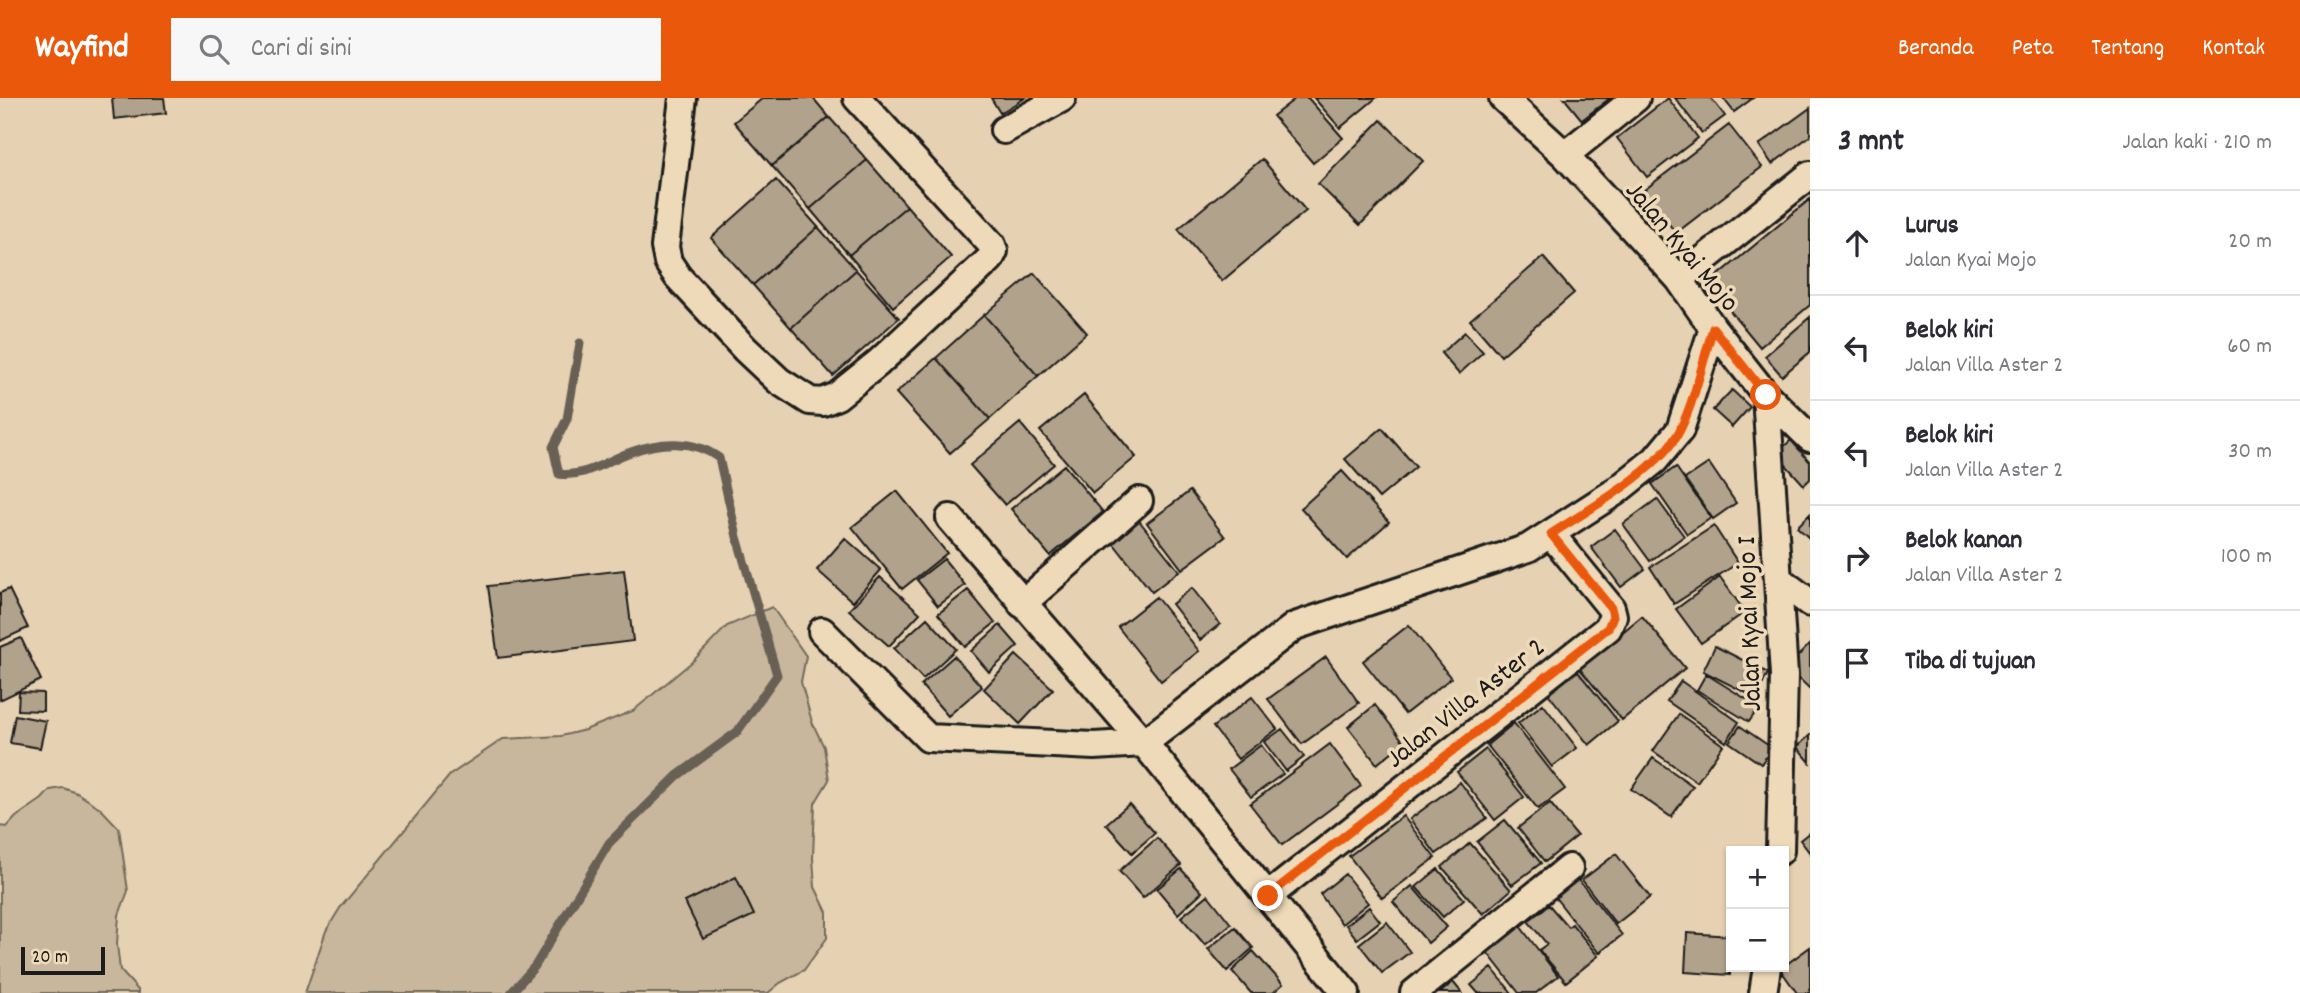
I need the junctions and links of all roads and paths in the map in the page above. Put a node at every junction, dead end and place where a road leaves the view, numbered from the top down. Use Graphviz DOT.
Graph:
graph roads {
  1 [pos="683,98"];
  2 [pos="857,98"];
  3 [pos="1062,98"];
  4 [pos="1503,98"];
  5 [pos="1636,98"];
  6 [pos="1003,130"];
  7 [pos="1565,155"];
  8 [pos="1810,175"];
  9 [pos="1679,279"];
  10 [pos="1713,328"];
  11 [pos="1766,395"];
  12 [pos="1810,438"];
  13 [pos="1139,501"];
  14 [pos="950,518"];
  15 [pos="1551,534"];
  16 [pos="1777,579"];
  17 [pos="1810,603"];
  18 [pos="1022,604"];
  19 [pos="822,631"];
  20 [pos="1144,743"];
  21 [pos="1780,846"];
  22 [pos="1569,868"];
  23 [pos="1268,896"];
  24 [pos="1766,972"];
  25 [pos="1346,993"];
  26 [pos="1414,993"];
  27 [pos="1763,993"];
  1 -- 2 [label="street"];
  3 -- 6 [label="street"];
  4 -- 7 [label="street, Jalan Kyai Mojo"];
  5 -- 7 [label="street"];
  7 -- 9 [label="street, Jalan Kyai Mojo"];
  8 -- 9 [label="street"];
  9 -- 10 [label="street, Jalan Kyai Mojo"];
  10 -- 11 [label="street, Jalan Kyai Mojo"];
  10 -- 15 [label="street"];
  11 -- 12 [label="street, Jalan Kyai Mojo"];
  11 -- 16 [label="street, Jalan Kyai Mojo I"];
  13 -- 18 [label="street"];
  14 -- 18 [label="street"];
  15 -- 20 [label="street"];
  15 -- 23 [label="street, Jalan Villa Aster 2"];
  16 -- 17 [label="street"];
  16 -- 21 [label="street, Jalan Kyai Mojo I"];
  18 -- 20 [label="street"];
  19 -- 20 [label="street"];
  20 -- 23 [label="street"];
  22 -- 26 [label="street"];
  23 -- 25 [label="street"];
  24 -- 27 [label="street"];
}
